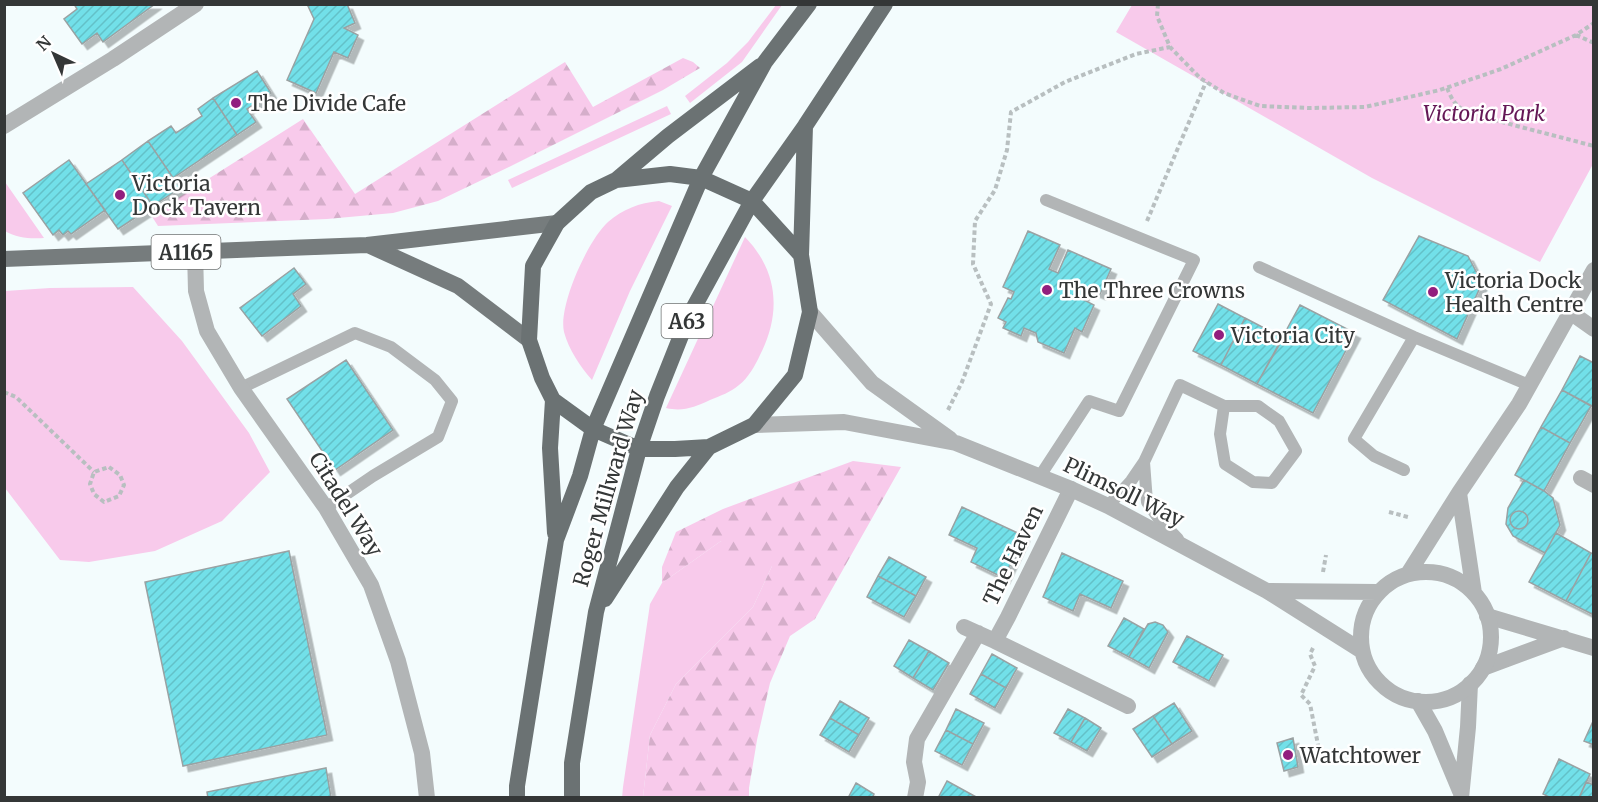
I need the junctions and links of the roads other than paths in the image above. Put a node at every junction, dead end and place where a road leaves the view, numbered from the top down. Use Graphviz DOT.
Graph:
graph roads {
  1 [pos="196,4"];
  2 [pos="809,4"];
  3 [pos="885,4"];
  4 [pos="765,62"];
  5 [pos="4,126"];
  6 [pos="805,126"];
  7 [pos="701,178"];
  8 [pos="616,180"];
  9 [pos="1046,200"];
  10 [pos="752,201"];
  11 [pos="557,223"];
  12 [pos="367,245"];
  13 [pos="195,251"];
  14 [pos="801,255"];
  15 [pos="4,259"];
  16 [pos="1258,267"];
  17 [pos="1593,270"];
  18 [pos="810,312"];
  19 [pos="1570,312"];
  20 [pos="1593,329"];
  21 [pos="1414,337"];
  22 [pos="529,340"];
  23 [pos="1529,386"];
  24 [pos="241,388"];
  25 [pos="553,400"];
  26 [pos="1224,406"];
  27 [pos="754,425"];
  28 [pos="593,429"];
  29 [pos="956,443"];
  30 [pos="709,447"];
  31 [pos="639,449"];
  32 [pos="1144,462"];
  33 [pos="1404,470"];
  34 [pos="1040,476"];
  35 [pos="1071,489"];
  36 [pos="1459,492"];
  37 [pos="1108,506"];
  38 [pos="326,508"];
  39 [pos="556,540"];
  40 [pos="1184,546"];
  41 [pos="1408,574"];
  42 [pos="1267,591"];
  43 [pos="1378,592"];
  44 [pos="1474,593"];
  45 [pos="597,612"];
  46 [pos="1487,616"];
  47 [pos="1564,638"];
  48 [pos="994,641"];
  49 [pos="1593,648"];
  50 [pos="1362,651"];
  51 [pos="1483,668"];
  52 [pos="1470,684"];
  53 [pos="1418,702"];
  54 [pos="1128,706"];
  55 [pos="1461,796"];
  56 [pos="427,798"];
  57 [pos="517,798"];
  58 [pos="572,798"];
  59 [pos="915,798"];
  1 -- 5 [label="street"];
  2 -- 4 [label="highway, Roger Millward Way / A63"];
  3 -- 6 [label="highway, Roger Millward Way / A63"];
  4 -- 7 [label="highway, Roger Millward Way / A63"];
  4 -- 8 [label="highway, Roger Millward Way / A63"];
  6 -- 10 [label="highway, Roger Millward Way / A63"];
  6 -- 14 [label="highway"];
  7 -- 8 [label="highway"];
  7 -- 10 [label="highway"];
  7 -- 28 [label="highway, Roger Millward Way / A63"];
  8 -- 11 [label="highway"];
  9 -- 34 [label="lane"];
  10 -- 14 [label="highway"];
  10 -- 31 [label="highway, Roger Millward Way / A63"];
  11 -- 12 [label="main road, A1165"];
  11 -- 22 [label="highway"];
  12 -- 13 [label="main road, A1165"];
  12 -- 22 [label="main road, A1165"];
  13 -- 15 [label="main road, A1165"];
  13 -- 24 [label="street, Citadel Way"];
  14 -- 18 [label="highway"];
  16 -- 21 [label="lane"];
  17 -- 19 [label="street"];
  18 -- 27 [label="highway"];
  18 -- 29 [label="street, Plimsoll Way"];
  19 -- 20 [label="street"];
  19 -- 23 [label="street"];
  21 -- 23 [label="lane"];
  21 -- 33 [label="lane"];
  22 -- 25 [label="highway"];
  23 -- 36 [label="street"];
  24 -- 38 [label="street, Citadel Way"];
  24 -- 38 [label="lane"];
  25 -- 28 [label="highway"];
  25 -- 39 [label="highway, Roger Millward Way / A63"];
  26 -- 26 [label="lane"];
  26 -- 32 [label="lane"];
  27 -- 29 [label="street, Plimsoll Way"];
  27 -- 30 [label="highway"];
  28 -- 31 [label="highway"];
  28 -- 39 [label="highway, Roger Millward Way / A63"];
  29 -- 34 [label="street, Plimsoll Way"];
  30 -- 31 [label="highway"];
  30 -- 45 [label="highway, Roger Millward Way / A63"];
  31 -- 45 [label="highway, Roger Millward Way / A63"];
  32 -- 37 [label="lane"];
  32 -- 40 [label="lane"];
  34 -- 35 [label="street, Plimsoll Way"];
  35 -- 37 [label="street, Plimsoll Way"];
  35 -- 48 [label="street, The Haven"];
  36 -- 41 [label="street"];
  36 -- 44 [label="street"];
  37 -- 40 [label="street, Plimsoll Way"];
  38 -- 56 [label="street, Citadel Way"];
  39 -- 57 [label="highway, Roger Millward Way / A63"];
  40 -- 42 [label="street, Plimsoll Way"];
  41 -- 43 [label="street"];
  41 -- 44 [label="street"];
  42 -- 43 [label="street, Plimsoll Way"];
  42 -- 50 [label="street, Plimsoll Way"];
  43 -- 50 [label="street"];
  44 -- 46 [label="street"];
  45 -- 58 [label="highway, Roger Millward Way / A63"];
  46 -- 47 [label="street"];
  46 -- 51 [label="street"];
  47 -- 49 [label="street"];
  47 -- 51 [label="street"];
  48 -- 54 [label="street, The Haven"];
  48 -- 59 [label="street, The Haven"];
  50 -- 53 [label="street"];
  51 -- 52 [label="street"];
  52 -- 53 [label="street"];
  52 -- 55 [label="street"];
  53 -- 55 [label="street"];
}
